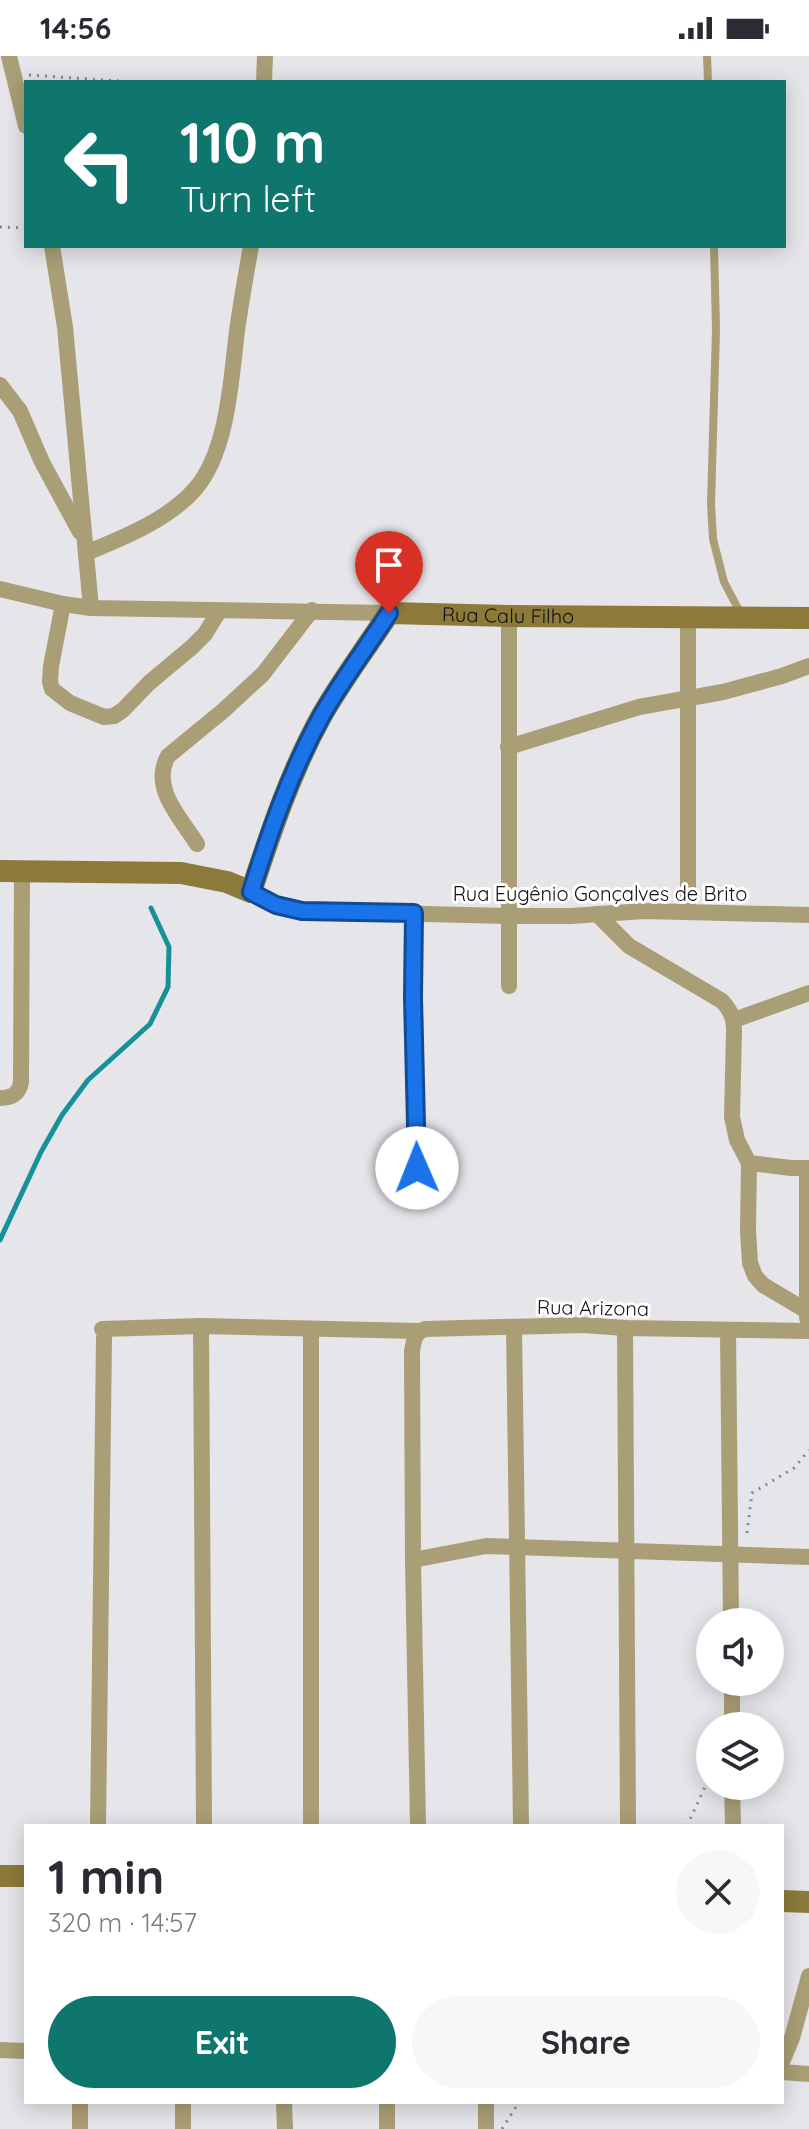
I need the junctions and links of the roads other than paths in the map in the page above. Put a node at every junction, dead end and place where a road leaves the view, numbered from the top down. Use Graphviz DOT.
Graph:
graph roads {
  1 [pos="9,56"];
  2 [pos="265,56"];
  3 [pos="707,56"];
  4 [pos="264,80"];
  5 [pos="708,80"];
  6 [pos="24,117"];
  7 [pos="52,248"];
  8 [pos="251,248"];
  9 [pos="714,248"];
  10 [pos="0,385"];
  11 [pos="86,546"];
  12 [pos="0,589"];
  13 [pos="63,604"];
  14 [pos="91,608"];
  15 [pos="312,610"];
  16 [pos="219,611"];
  17 [pos="389,613"];
  18 [pos="509,616"];
  19 [pos="688,616"];
  20 [pos="743,617"];
  21 [pos="809,618"];
  22 [pos="809,666"];
  23 [pos="687,697"];
  24 [pos="508,747"];
  25 [pos="197,844"];
  26 [pos="11,871"];
  27 [pos="251,892"];
  28 [pos="688,912"];
  29 [pos="414,913"];
  30 [pos="597,914"];
  31 [pos="809,915"];
  32 [pos="508,916"];
  33 [pos="509,986"];
  34 [pos="809,993"];
  35 [pos="732,1015"];
  36 [pos="0,1098"];
  37 [pos="749,1163"];
  38 [pos="417,1168"];
  39 [pos="808,1168"];
  40 [pos="807,1311"];
  41 [pos="201,1326"];
  42 [pos="514,1327"];
  43 [pos="625,1328"];
  44 [pos="311,1330"];
  45 [pos="728,1330"];
  46 [pos="418,1331"];
  47 [pos="808,1331"];
  48 [pos="518,1547"];
  49 [pos="626,1551"];
  50 [pos="737,1556"];
  51 [pos="809,1557"];
  52 [pos="413,1560"];
  53 [pos="732,1608"];
  54 [pos="732,1800"];
  55 [pos="98,1824"];
  56 [pos="204,1824"];
  57 [pos="311,1824"];
  58 [pos="418,1824"];
  59 [pos="521,1824"];
  60 [pos="628,1824"];
  61 [pos="733,1824"];
  62 [pos="0,1876"];
  63 [pos="24,1876"];
  64 [pos="784,1901"];
  65 [pos="809,1902"];
  66 [pos="809,1976"];
  67 [pos="0,2050"];
  68 [pos="24,2051"];
  69 [pos="784,2057"];
  70 [pos="784,2072"];
  71 [pos="809,2074"];
  72 [pos="80,2104"];
  73 [pos="183,2104"];
  74 [pos="284,2104"];
  75 [pos="387,2104"];
  76 [pos="486,2104"];
  77 [pos="80,2129"];
  78 [pos="183,2129"];
  79 [pos="285,2129"];
  80 [pos="387,2129"];
  81 [pos="486,2129"];
  1 -- 6 [label="street"];
  2 -- 4 [label="street"];
  3 -- 5 [label="lane"];
  7 -- 11 [label="street"];
  8 -- 11 [label="street"];
  9 -- 20 [label="lane"];
  10 -- 11 [label="street"];
  11 -- 14 [label="street"];
  12 -- 13 [label="street"];
  13 -- 14 [label="street"];
  13 -- 16 [label="street"];
  14 -- 16 [label="street"];
  15 -- 16 [label="street"];
  15 -- 17 [label="street"];
  15 -- 25 [label="street"];
  17 -- 18 [label="street, Rua Calu Filho"];
  17 -- 27 [label="street"];
  18 -- 19 [label="street, Rua Calu Filho"];
  18 -- 24 [label="street"];
  19 -- 20 [label="street, Rua Calu Filho"];
  19 -- 23 [label="street"];
  20 -- 21 [label="street, Rua Calu Filho"];
  22 -- 23 [label="street"];
  23 -- 24 [label="street"];
  23 -- 28 [label="street"];
  24 -- 32 [label="street"];
  26 -- 27 [label="street"];
  26 -- 36 [label="street"];
  27 -- 29 [label="street, Rua Eugênio Gonçalves de Brito"];
  28 -- 30 [label="street, Rua Eugênio Gonçalves de Brito"];
  28 -- 31 [label="street, Rua Eugênio Gonçalves de Brito"];
  29 -- 32 [label="street, Rua Eugênio Gonçalves de Brito"];
  29 -- 38 [label="street"];
  30 -- 32 [label="street, Rua Eugênio Gonçalves de Brito"];
  30 -- 35 [label="street"];
  32 -- 33 [label="street"];
  34 -- 35 [label="street"];
  35 -- 37 [label="street"];
  37 -- 39 [label="street"];
  37 -- 40 [label="street"];
  39 -- 40 [label="street"];
  40 -- 47 [label="street"];
  41 -- 44 [label="street, Rua Arizona"];
  41 -- 55 [label="street, Rua Arizona"];
  41 -- 56 [label="street"];
  42 -- 43 [label="street, Rua Arizona"];
  42 -- 46 [label="street, Rua Arizona"];
  42 -- 48 [label="street"];
  43 -- 45 [label="street, Rua Arizona"];
  43 -- 49 [label="street"];
  44 -- 46 [label="street, Rua Arizona"];
  44 -- 57 [label="street"];
  45 -- 47 [label="street, Rua Arizona"];
  45 -- 50 [label="street"];
  46 -- 52 [label="street"];
  48 -- 49 [label="street"];
  48 -- 52 [label="street"];
  48 -- 59 [label="street"];
  49 -- 50 [label="street"];
  49 -- 60 [label="street"];
  50 -- 51 [label="street"];
  50 -- 53 [label="street"];
  52 -- 58 [label="street"];
  54 -- 61 [label="street"];
  62 -- 63 [label="street"];
  64 -- 65 [label="street"];
  66 -- 69 [label="street"];
  67 -- 68 [label="street"];
  70 -- 71 [label="street"];
  72 -- 77 [label="street"];
  73 -- 78 [label="street"];
  74 -- 79 [label="street"];
  75 -- 80 [label="street"];
  76 -- 81 [label="street"];
}
